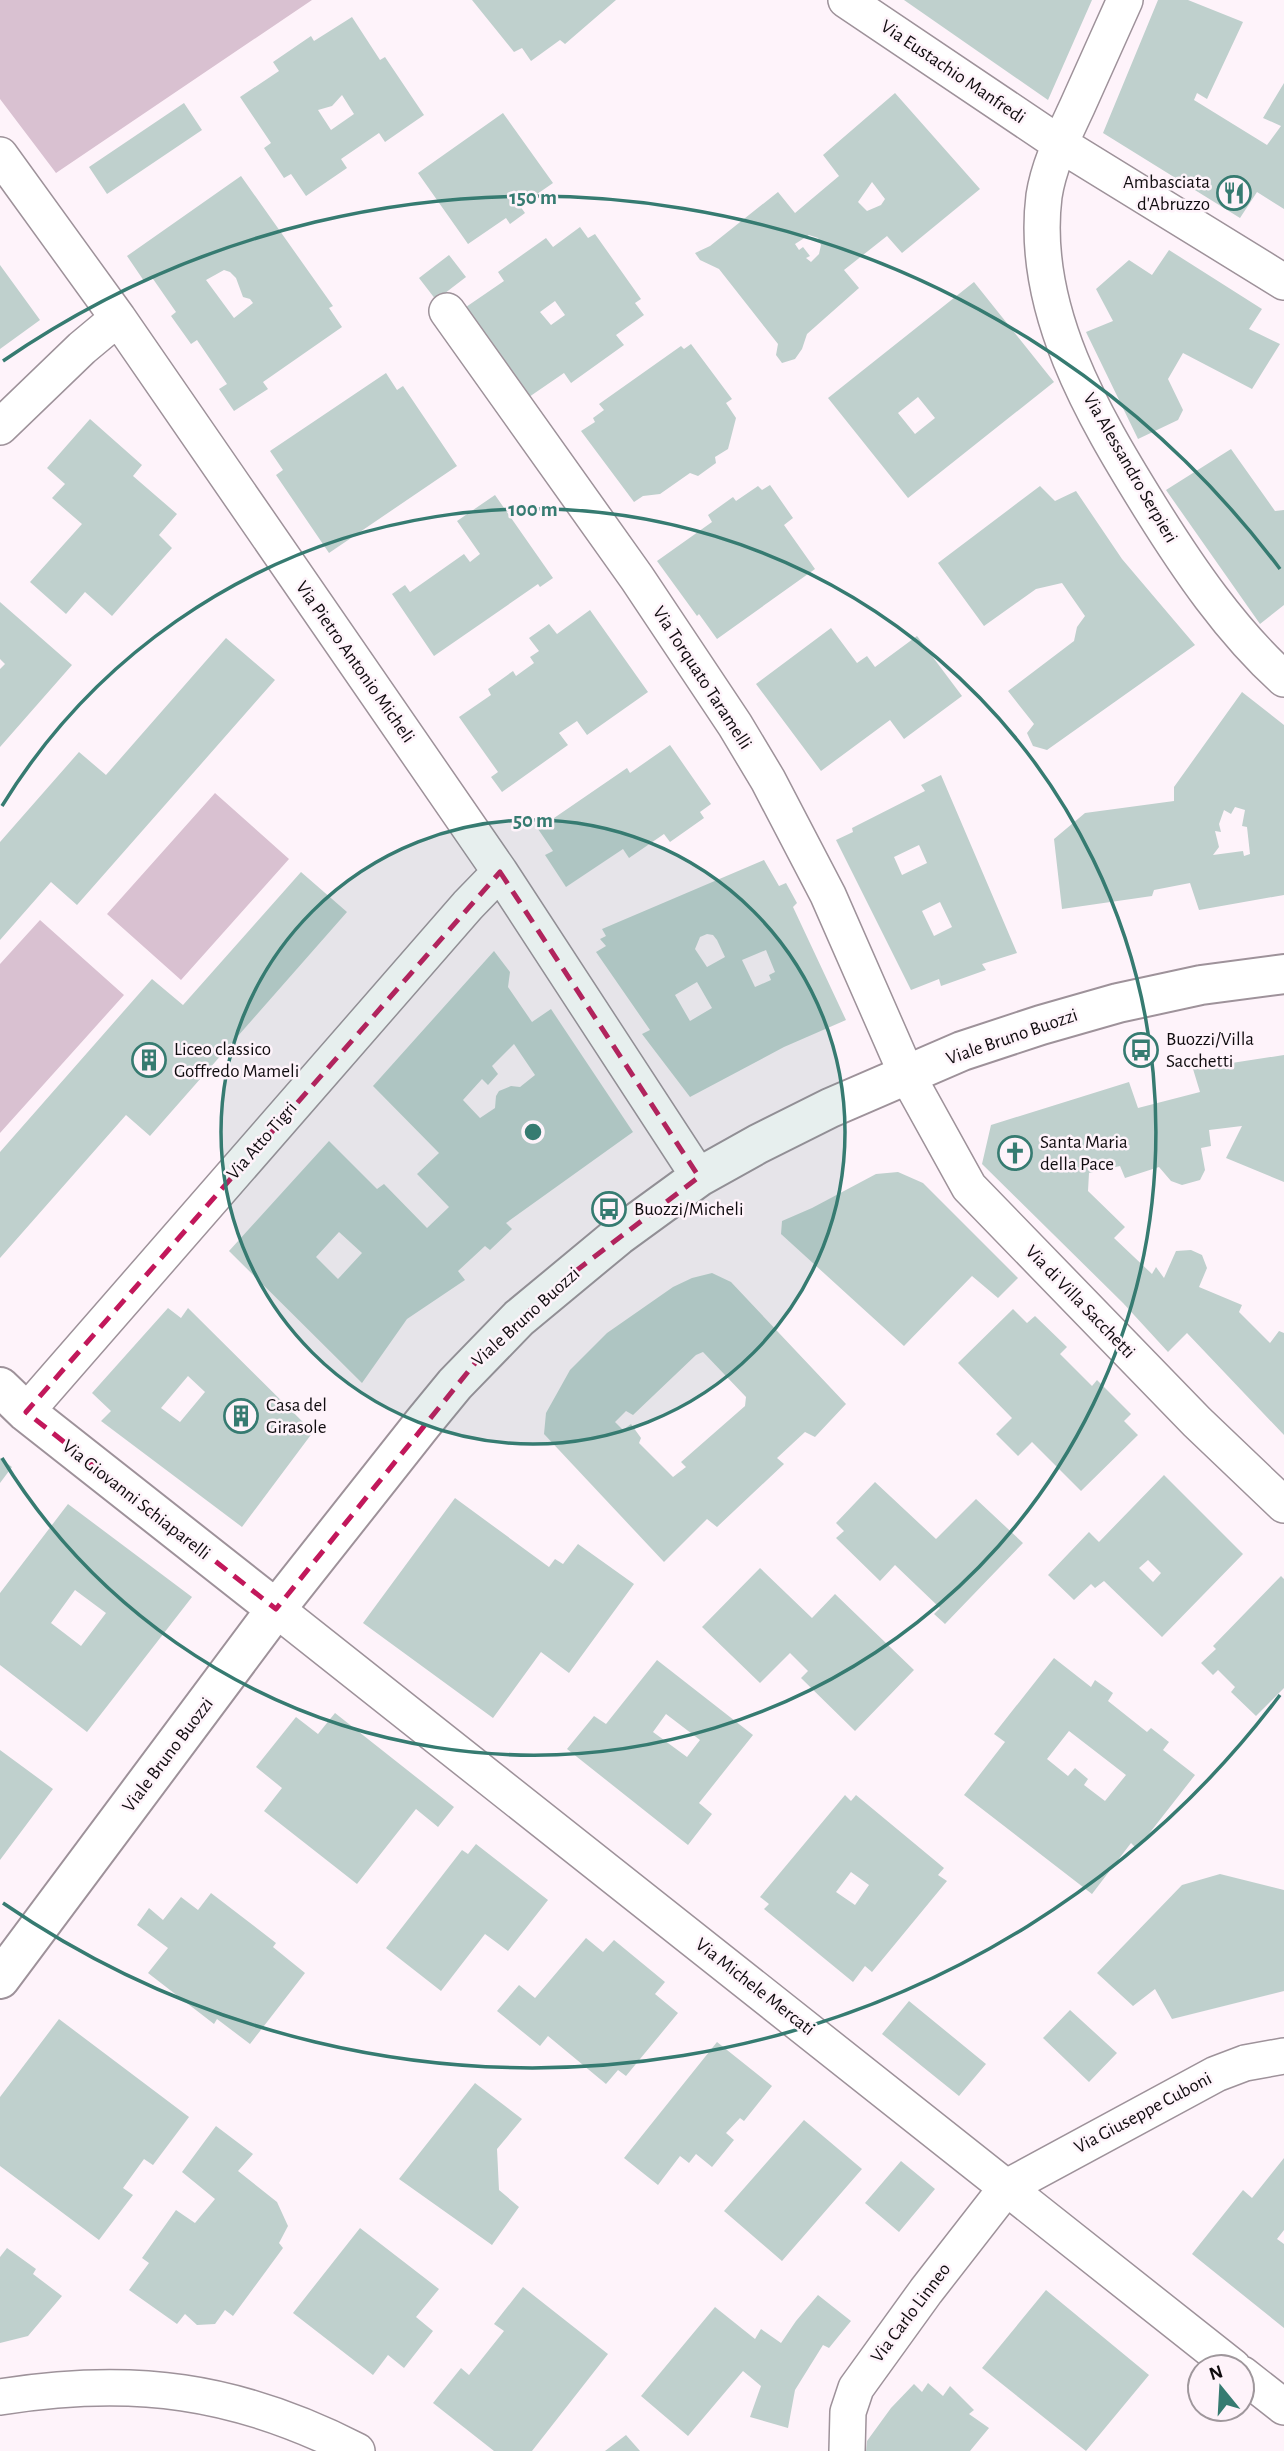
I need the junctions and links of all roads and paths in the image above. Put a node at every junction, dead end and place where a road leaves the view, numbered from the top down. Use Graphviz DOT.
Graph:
graph roads {
  1 [pos="846,0"];
  2 [pos="1125,0"];
  3 [pos="1060,144"];
  4 [pos="0,155"];
  5 [pos="1284,282"];
  6 [pos="447,312"];
  7 [pos="118,318"];
  8 [pos="0,426"];
  9 [pos="1284,678"];
  10 [pos="500,872"];
  11 [pos="1284,974"];
  12 [pos="907,1075"];
  13 [pos="699,1177"];
  14 [pos="13,1399"];
  15 [pos="1284,1505"];
  16 [pos="276,1609"];
  17 [pos="0,1979"];
  18 [pos="1284,2056"];
  19 [pos="1007,2187"];
  20 [pos="1215,2353"];
  21 [pos="1256,2385"];
  22 [pos="0,2397"];
  23 [pos="1284,2407"];
  24 [pos="357,2451"];
  25 [pos="847,2451"];
  1 -- 3 [label="street, Via Eustachio Manfredi"];
  2 -- 3 [label="street, Via Alessandro Serpieri"];
  3 -- 5 [label="street, Via Eustachio Manfredi"];
  3 -- 9 [label="street, Via Alessandro Serpieri"];
  4 -- 7 [label="street, Via Pietro Antonio Micheli"];
  6 -- 12 [label="street, Via Torquato Taramelli"];
  7 -- 8 [label="street"];
  7 -- 10 [label="street, Via Pietro Antonio Micheli"];
  10 -- 13 [label="street, Via Pietro Antonio Micheli"];
  10 -- 14 [label="street, Via Atto Tigri"];
  11 -- 12 [label="street, Viale Bruno Buozzi"];
  12 -- 13 [label="street, Viale Bruno Buozzi"];
  12 -- 15 [label="street, Via di Villa Sacchetti"];
  13 -- 16 [label="street, Viale Bruno Buozzi"];
  14 -- 16 [label="street, Via Giovanni Schiaparelli"];
  16 -- 17 [label="street, Viale Bruno Buozzi"];
  16 -- 19 [label="street, Via Michele Mercati"];
  18 -- 19 [label="street, Via Giuseppe Cuboni"];
  19 -- 20 [label="street, Via Michele Mercati"];
  19 -- 25 [label="street, Via Carlo Linneo"];
  21 -- 23 [label="street"];
  22 -- 24 [label="street"];
}
